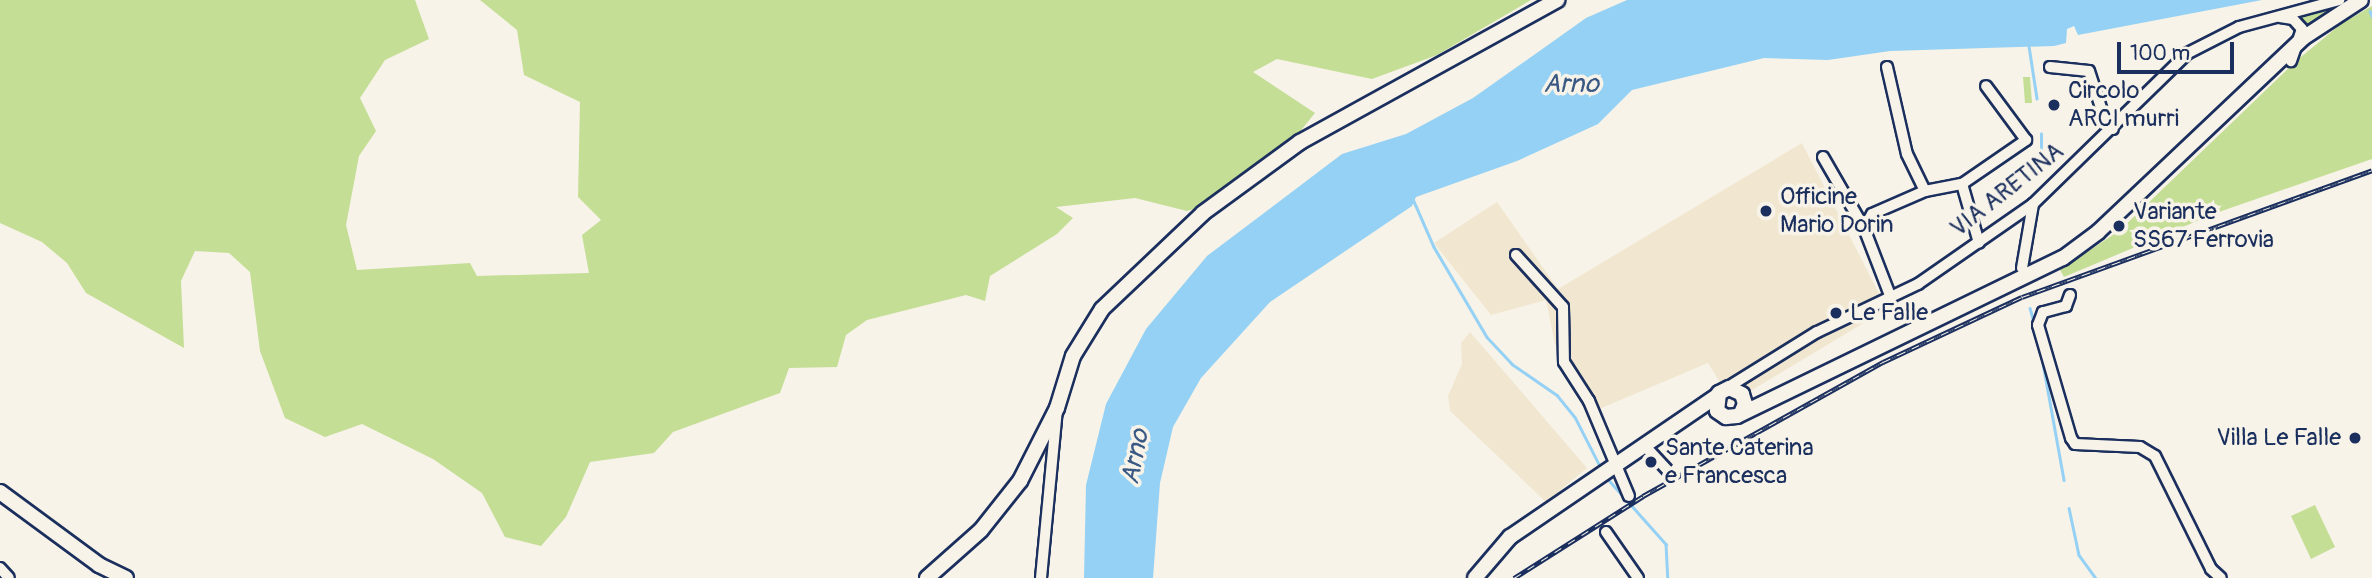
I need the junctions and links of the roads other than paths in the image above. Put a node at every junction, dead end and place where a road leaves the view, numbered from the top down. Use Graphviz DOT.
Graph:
graph roads {
  1 [pos="1557,0"];
  2 [pos="2339,0"];
  3 [pos="2361,0"];
  4 [pos="2372,2"];
  5 [pos="2274,17"];
  6 [pos="2303,38"];
  7 [pos="2291,61"];
  8 [pos="1887,67"];
  9 [pos="2050,67"];
  10 [pos="1986,86"];
  11 [pos="2113,129"];
  12 [pos="1823,157"];
  13 [pos="1962,184"];
  14 [pos="1926,191"];
  15 [pos="2033,204"];
  16 [pos="1864,228"];
  17 [pos="2098,232"];
  18 [pos="1979,243"];
  19 [pos="1516,255"];
  20 [pos="2022,268"];
  21 [pos="1882,278"];
  22 [pos="2070,295"];
  23 [pos="1891,298"];
  24 [pos="1860,311"];
  25 [pos="1745,374"];
  26 [pos="1721,393"];
  27 [pos="1743,396"];
  28 [pos="1777,399"];
  29 [pos="1057,408"];
  30 [pos="1691,413"];
  31 [pos="1741,413"];
  32 [pos="1720,414"];
  33 [pos="1640,448"];
  34 [pos="1618,468"];
  35 [pos="1667,470"];
  36 [pos="0,492"];
  37 [pos="1629,495"];
  38 [pos="1606,533"];
  39 [pos="0,568"];
  40 [pos="9,578"];
  41 [pos="126,578"];
  42 [pos="927,578"];
  43 [pos="1041,578"];
  44 [pos="1475,578"];
  45 [pos="1638,578"];
  46 [pos="2221,578"];
  1 -- 29 [label="main road"];
  2 -- 5 [label="street, VIA ARETINA"];
  3 -- 6 [label="main road"];
  4 -- 7 [label="main road"];
  5 -- 6 [label="street"];
  5 -- 11 [label="street, VIA ARETINA"];
  6 -- 7 [label="street"];
  6 -- 17 [label="main road"];
  7 -- 17 [label="main road"];
  8 -- 14 [label="street"];
  9 -- 11 [label="street"];
  10 -- 13 [label="street"];
  11 -- 15 [label="street, VIA ARETINA"];
  12 -- 16 [label="street"];
  13 -- 14 [label="street"];
  13 -- 18 [label="street"];
  14 -- 16 [label="street"];
  15 -- 18 [label="street, VIA ARETINA"];
  15 -- 20 [label="street"];
  16 -- 21 [label="street"];
  17 -- 28 [label="main road"];
  18 -- 23 [label="street, VIA ARETINA"];
  19 -- 34 [label="street"];
  21 -- 23 [label="street"];
  21 -- 24 [label="street"];
  22 -- 46 [label="street"];
  23 -- 24 [label="street, VIA ARETINA"];
  24 -- 25 [label="street, VIA ARETINA"];
  25 -- 26 [label="street, VIA ARETINA"];
  25 -- 27 [label="street"];
  26 -- 27 [label="main road"];
  26 -- 30 [label="main road, VIA ARETINA"];
  26 -- 32 [label="main road"];
  27 -- 28 [label="main road"];
  27 -- 31 [label="main road"];
  28 -- 31 [label="main road"];
  29 -- 42 [label="main road"];
  29 -- 43 [label="street"];
  30 -- 32 [label="main road"];
  30 -- 33 [label="main road, VIA ARETINA"];
  31 -- 32 [label="main road"];
  33 -- 34 [label="main road, VIA ARETINA"];
  33 -- 35 [label="street"];
  34 -- 37 [label="street"];
  34 -- 44 [label="main road, VIA ARETINA"];
  36 -- 41 [label="main road"];
  38 -- 45 [label="street"];
  39 -- 40 [label="street"];
}
